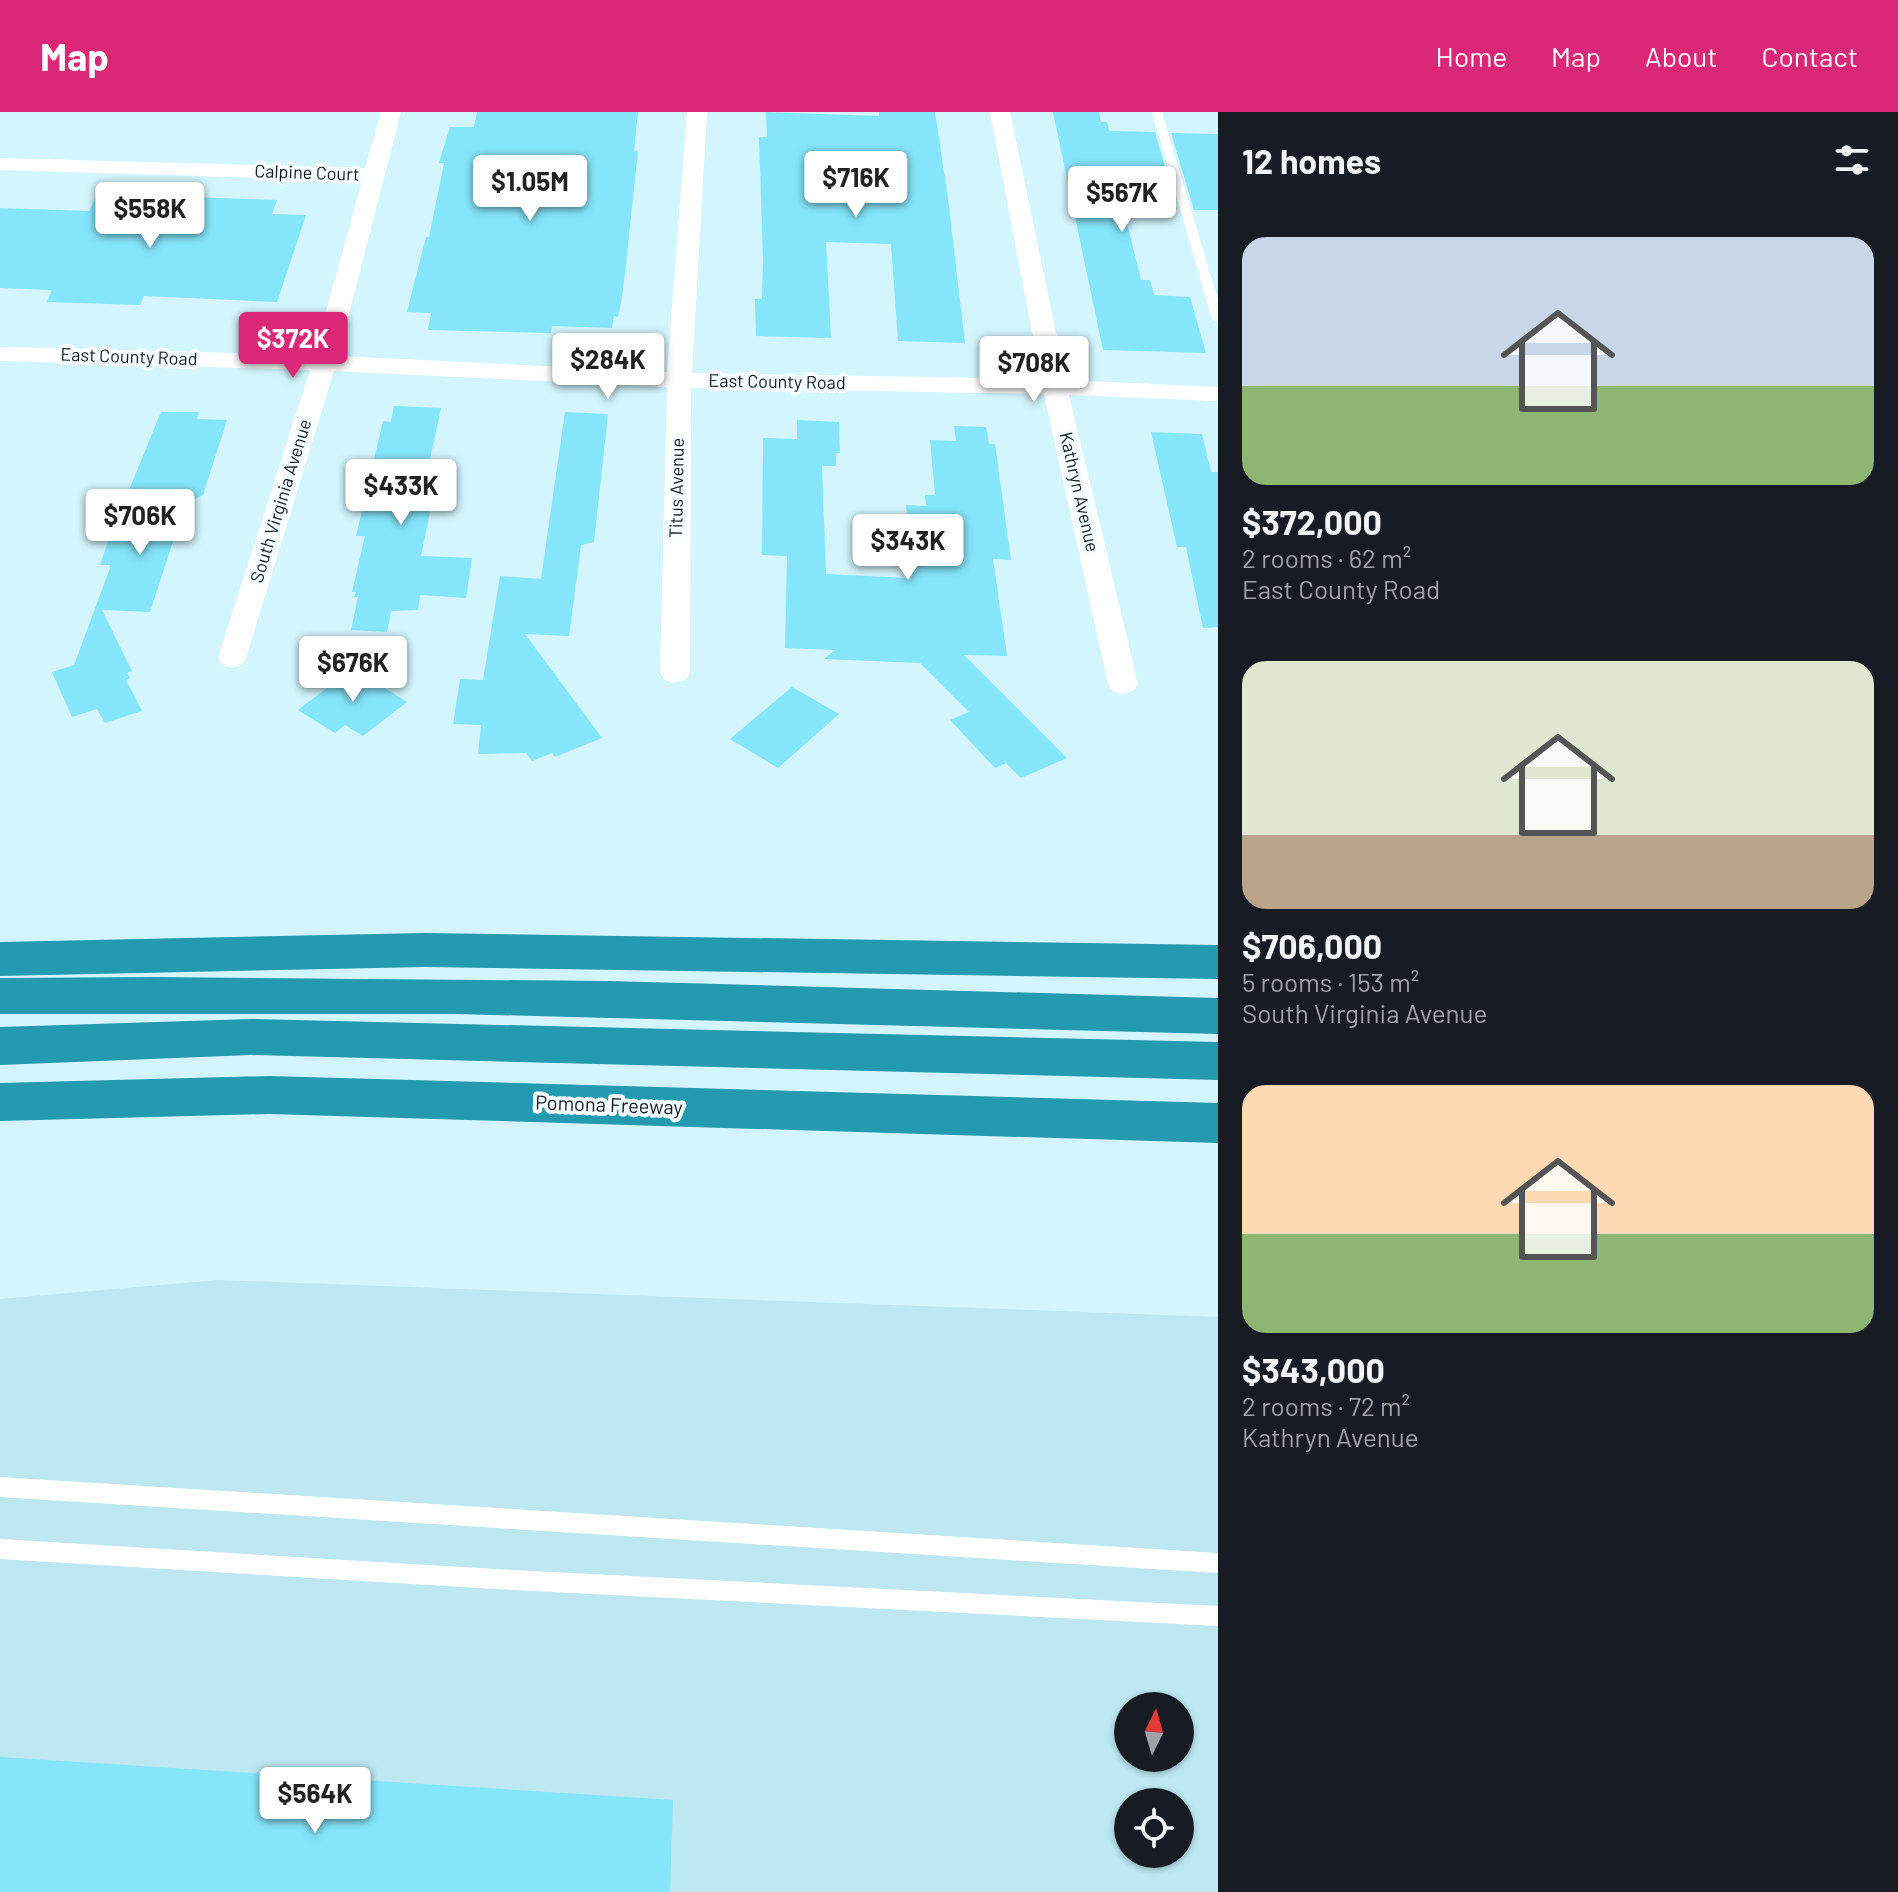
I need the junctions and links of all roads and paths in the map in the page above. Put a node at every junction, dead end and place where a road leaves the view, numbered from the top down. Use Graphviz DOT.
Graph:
graph roads {
  1 [pos="391,112"];
  2 [pos="697,112"];
  3 [pos="1000,112"];
  4 [pos="1157,112"];
  5 [pos="0,164"];
  6 [pos="374,175"];
  7 [pos="1218,319"];
  8 [pos="0,354"];
  9 [pos="324,363"];
  10 [pos="679,380"];
  11 [pos="1055,387"];
  12 [pos="1218,394"];
  13 [pos="232,658"];
  14 [pos="675,673"];
  15 [pos="1123,684"];
  16 [pos="0,959"];
  17 [pos="1218,962"];
  18 [pos="0,996"];
  19 [pos="1218,1016"];
  20 [pos="0,1046"];
  21 [pos="1218,1061"];
  22 [pos="0,1102"];
  23 [pos="1218,1123"];
  24 [pos="0,1487"];
  25 [pos="0,1549"];
  26 [pos="1218,1563"];
  27 [pos="1218,1616"];
  1 -- 6 [label="street, South Virginia Avenue"];
  2 -- 10 [label="street, Titus Avenue"];
  3 -- 11 [label="street, Kathryn Avenue"];
  4 -- 7 [label="lane"];
  5 -- 6 [label="street, Calpine Court"];
  6 -- 9 [label="street, South Virginia Avenue"];
  8 -- 9 [label="street, East County Road"];
  9 -- 10 [label="street, East County Road"];
  9 -- 13 [label="street, South Virginia Avenue"];
  10 -- 11 [label="street, East County Road"];
  10 -- 14 [label="street, Titus Avenue"];
  11 -- 12 [label="street, East County Road"];
  11 -- 15 [label="street, Kathryn Avenue"];
  16 -- 17 [label="highway"];
  18 -- 19 [label="highway"];
  20 -- 21 [label="highway"];
  22 -- 23 [label="highway, Pomona Freeway"];
  24 -- 26 [label="lane"];
  25 -- 27 [label="lane"];
}
